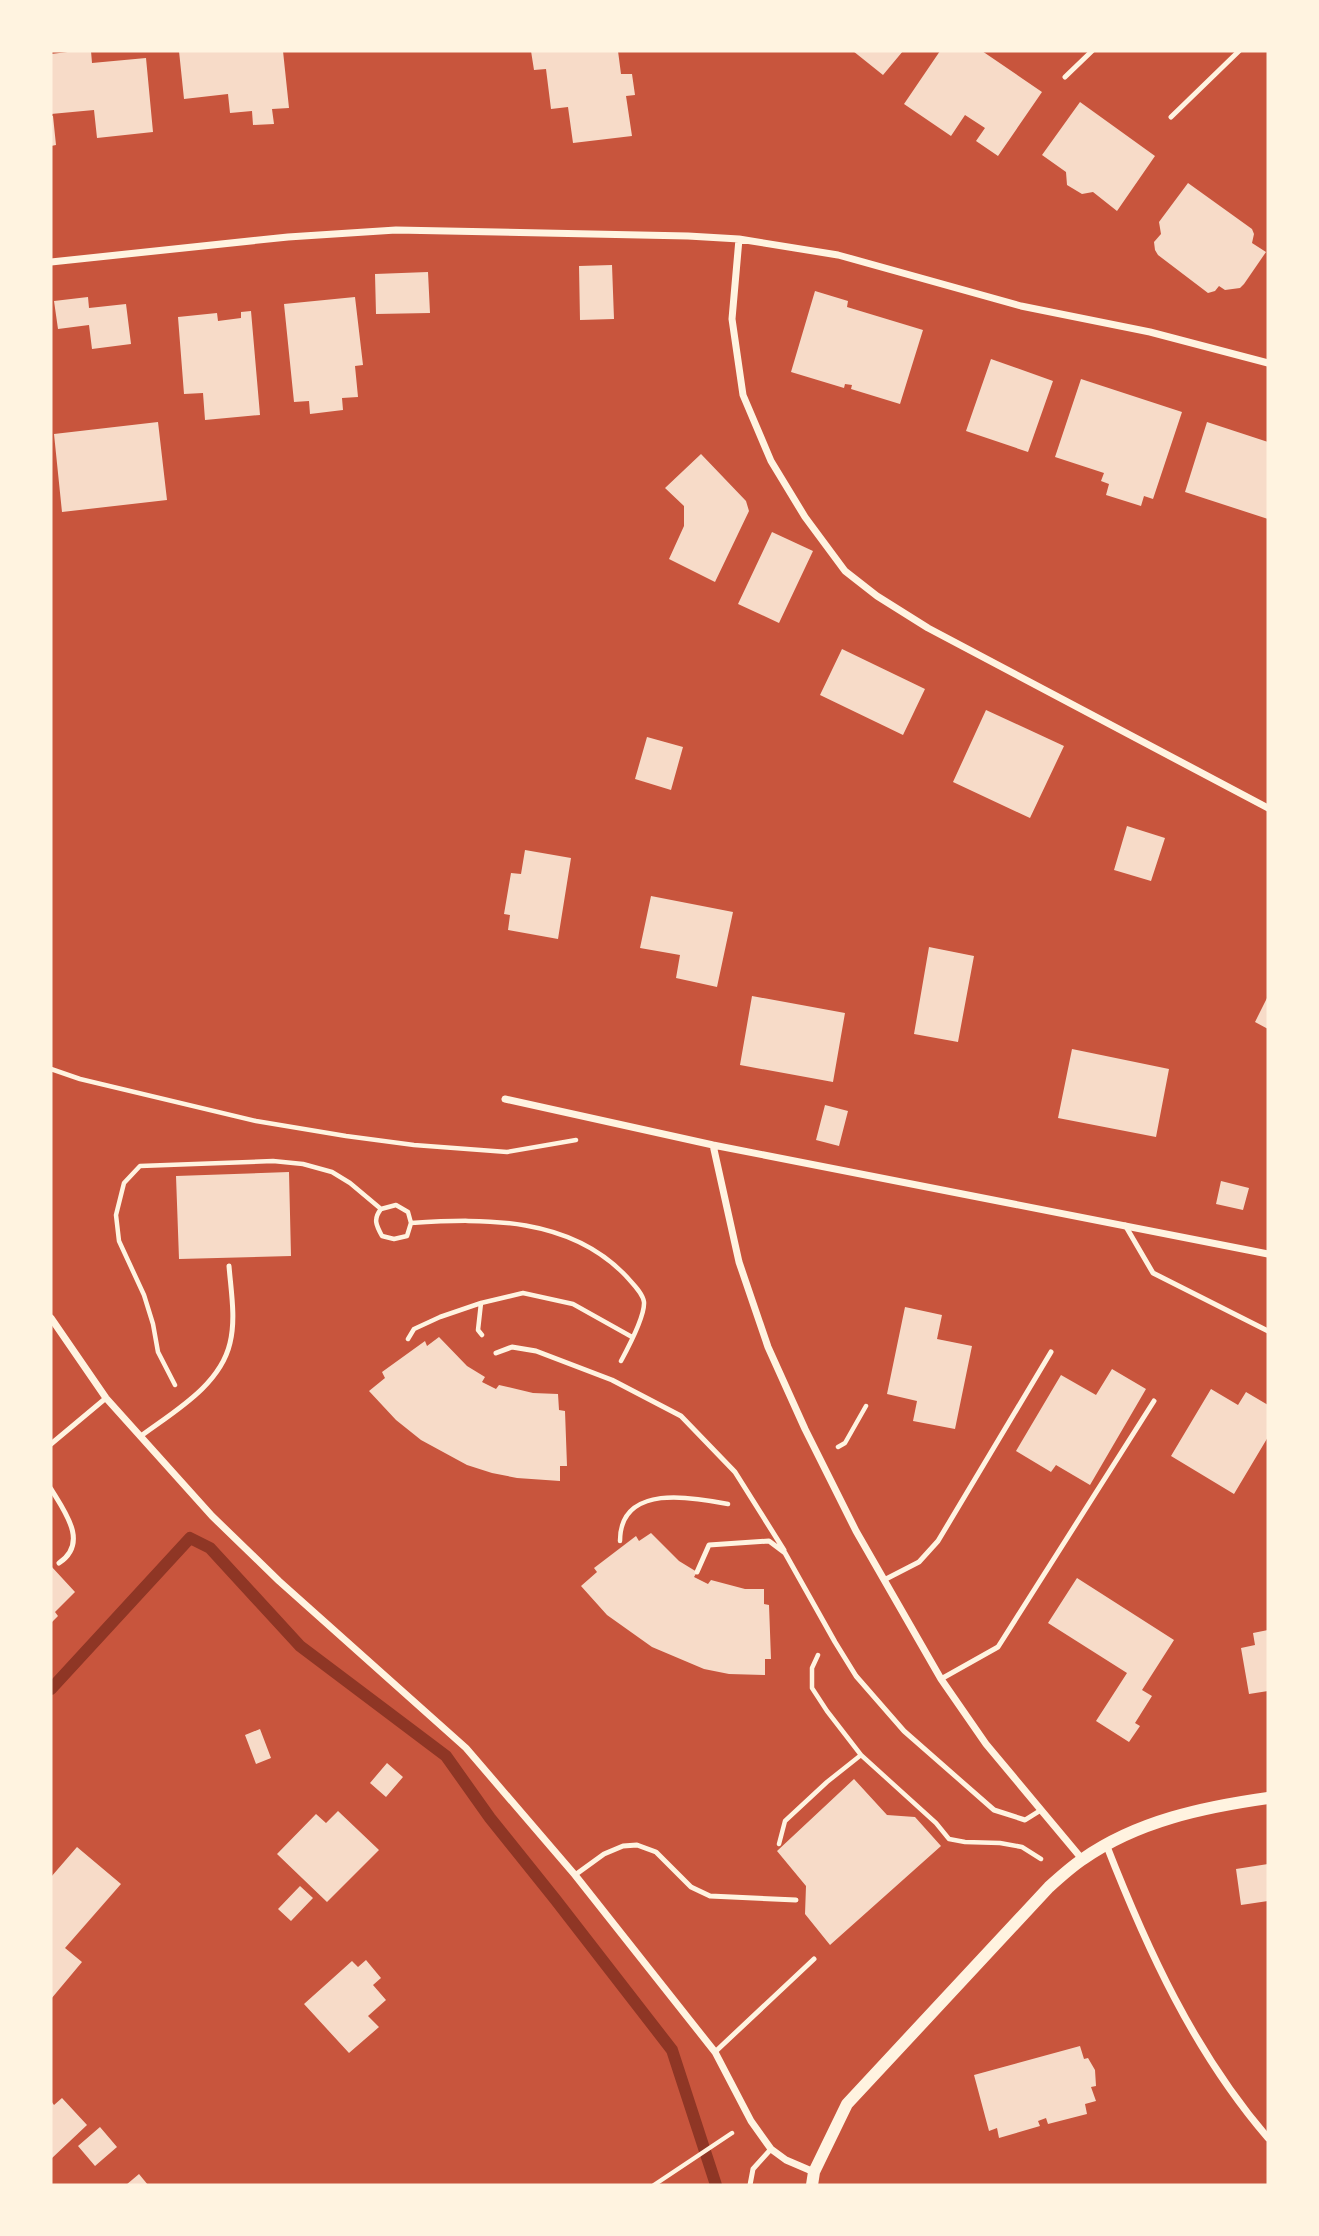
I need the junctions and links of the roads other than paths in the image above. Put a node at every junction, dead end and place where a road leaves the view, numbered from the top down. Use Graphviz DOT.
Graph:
graph roads {
  1 [pos="1092,51"];
  2 [pos="1239,51"];
  3 [pos="1065,77"];
  4 [pos="1171,117"];
  5 [pos="738,239"];
  6 [pos="51,262"];
  7 [pos="1268,363"];
  8 [pos="1268,808"];
  9 [pos="505,1099"];
  10 [pos="713,1145"];
  11 [pos="1125,1225"];
  12 [pos="1268,1254"];
  13 [pos="229,1266"];
  14 [pos="51,1318"];
  15 [pos="1268,1331"];
  16 [pos="1051,1352"];
  17 [pos="496,1353"];
  18 [pos="106,1398"];
  19 [pos="1154,1401"];
  20 [pos="141,1436"];
  21 [pos="51,1444"];
  22 [pos="51,1489"];
  23 [pos="785,1553"];
  24 [pos="59,1563"];
  25 [pos="697,1572"];
  26 [pos="884,1580"];
  27 [pos="941,1679"];
  28 [pos="1268,1798"];
  29 [pos="1041,1810"];
  30 [pos="1106,1844"];
  31 [pos="1082,1859"];
  32 [pos="575,1875"];
  33 [pos="796,1900"];
  34 [pos="814,1959"];
  35 [pos="715,2052"];
  36 [pos="1268,2138"];
  37 [pos="771,2149"];
  38 [pos="814,2172"];
  39 [pos="750,2185"];
  40 [pos="812,2185"];
  1 -- 3 [label="lane"];
  2 -- 4 [label="lane"];
  5 -- 6 [label="street"];
  5 -- 7 [label="street"];
  5 -- 8 [label="street"];
  9 -- 10 [label="street"];
  10 -- 11 [label="street"];
  10 -- 26 [label="street"];
  11 -- 12 [label="street"];
  11 -- 15 [label="lane"];
  13 -- 20 [label="lane"];
  14 -- 18 [label="street"];
  16 -- 26 [label="lane"];
  17 -- 23 [label="lane"];
  18 -- 20 [label="street"];
  18 -- 21 [label="lane"];
  19 -- 27 [label="lane"];
  20 -- 32 [label="street"];
  22 -- 24 [label="lane"];
  23 -- 25 [label="lane"];
  23 -- 29 [label="lane"];
  26 -- 27 [label="street"];
  27 -- 29 [label="street"];
  28 -- 30 [label="street"];
  29 -- 31 [label="street"];
  30 -- 31 [label="street"];
  30 -- 36 [label="street"];
  31 -- 38 [label="street"];
  32 -- 33 [label="lane"];
  32 -- 35 [label="street"];
  34 -- 35 [label="lane"];
  35 -- 37 [label="street"];
  37 -- 38 [label="street"];
  37 -- 39 [label="lane"];
  38 -- 40 [label="street"];
}
